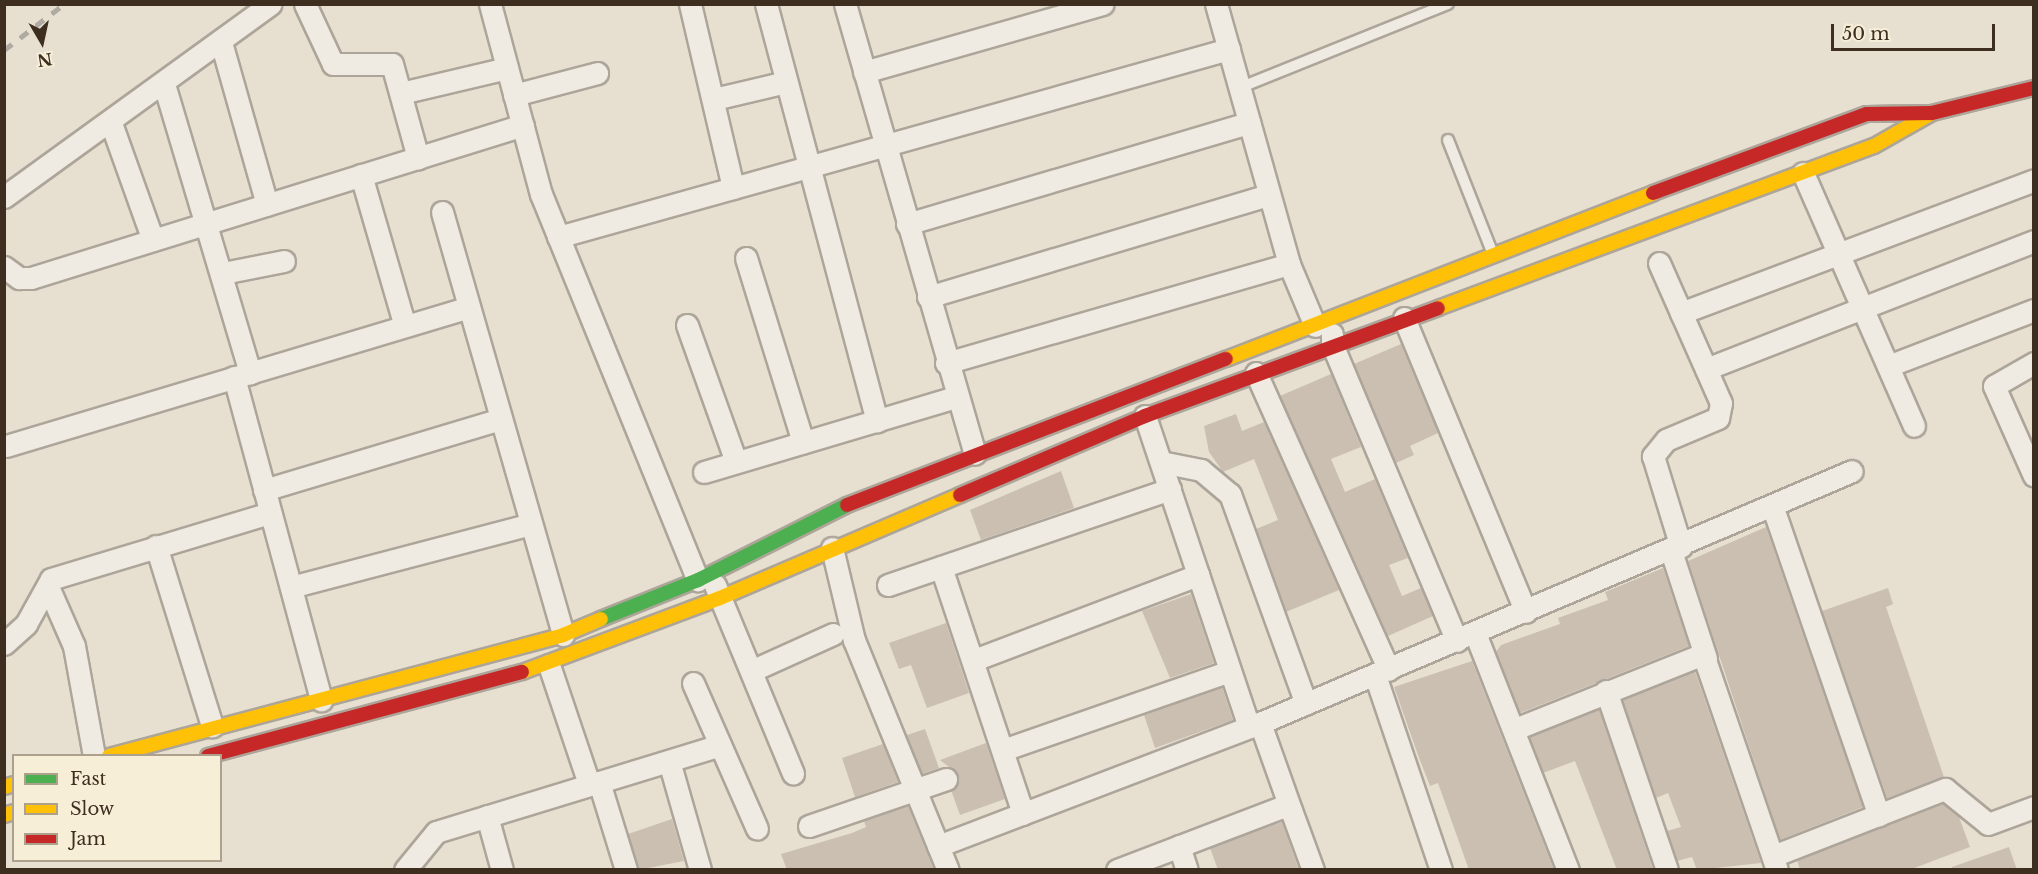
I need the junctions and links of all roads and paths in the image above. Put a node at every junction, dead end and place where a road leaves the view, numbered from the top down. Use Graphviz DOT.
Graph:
graph roads {
  1 [pos="271,4"];
  2 [pos="305,4"];
  3 [pos="490,4"];
  4 [pos="690,4"];
  5 [pos="766,4"];
  6 [pos="845,4"];
  7 [pos="1101,4"];
  8 [pos="1216,4"];
  9 [pos="1448,4"];
  10 [pos="221,42"];
  11 [pos="1228,49"];
  12 [pos="507,68"];
  13 [pos="864,72"];
  14 [pos="597,73"];
  15 [pos="786,82"];
  16 [pos="164,84"];
  17 [pos="1239,88"];
  18 [pos="2034,88"];
  19 [pos="401,93"];
  20 [pos="514,94"];
  21 [pos="714,99"];
  22 [pos="1932,113"];
  23 [pos="111,123"];
  24 [pos="1249,123"];
  25 [pos="523,125"];
  26 [pos="1448,140"];
  27 [pos="885,147"];
  28 [pos="418,158"];
  29 [pos="808,168"];
  30 [pos="1803,173"];
  31 [pos="361,175"];
  32 [pos="2034,180"];
  33 [pos="733,188"];
  34 [pos="1269,195"];
  35 [pos="4,197"];
  36 [pos="267,205"];
  37 [pos="442,212"];
  38 [pos="208,223"];
  39 [pos="907,224"];
  40 [pos="558,237"];
  41 [pos="153,240"];
  42 [pos="2034,242"];
  43 [pos="1838,252"];
  44 [pos="1494,255"];
  45 [pos="746,258"];
  46 [pos="284,261"];
  47 [pos="1659,263"];
  48 [pos="1289,264"];
  49 [pos="4,267"];
  50 [pos="223,273"];
  51 [pos="928,297"];
  52 [pos="469,307"];
  53 [pos="1862,307"];
  54 [pos="2034,310"];
  55 [pos="1681,313"];
  56 [pos="1404,318"];
  57 [pos="1323,322"];
  58 [pos="687,325"];
  59 [pos="405,326"];
  60 [pos="1332,344"];
  61 [pos="946,363"];
  62 [pos="2034,363"];
  63 [pos="1888,366"];
  64 [pos="1706,369"];
  65 [pos="1256,373"];
  66 [pos="242,375"];
  67 [pos="956,397"];
  68 [pos="1145,416"];
  69 [pos="501,419"];
  70 [pos="877,420"];
  71 [pos="1914,426"];
  72 [pos="803,442"];
  73 [pos="6,446"];
  74 [pos="975,454"];
  75 [pos="736,462"];
  76 [pos="1161,462"];
  77 [pos="1852,471"];
  78 [pos="704,472"];
  79 [pos="2034,476"];
  80 [pos="1170,489"];
  81 [pos="264,490"];
  82 [pos="1773,508"];
  83 [pos="270,513"];
  84 [pos="531,524"];
  85 [pos="156,546"];
  86 [pos="832,548"];
  87 [pos="1676,549"];
  88 [pos="941,567"];
  89 [pos="1198,575"];
  90 [pos="704,577"];
  91 [pos="888,585"];
  92 [pos="291,587"];
  93 [pos="49,589"];
  94 [pos="720,598"];
  95 [pos="1526,612"];
  96 [pos="833,634"];
  97 [pos="562,635"];
  98 [pos="1466,637"];
  99 [pos="4,644"];
  100 [pos="1706,658"];
  101 [pos="974,660"];
  102 [pos="549,665"];
  103 [pos="751,670"];
  104 [pos="1230,671"];
  105 [pos="1382,673"];
  106 [pos="693,682"];
  107 [pos="1606,691"];
  108 [pos="321,700"];
  109 [pos="1306,704"];
  110 [pos="1255,725"];
  111 [pos="212,726"];
  112 [pos="1515,729"];
  113 [pos="720,745"];
  114 [pos="1003,750"];
  115 [pos="94,754"];
  116 [pos="116,754"];
  117 [pos="215,754"];
  118 [pos="669,760"];
  119 [pos="793,773"];
  120 [pos="946,779"];
  121 [pos="594,783"];
  122 [pos="915,790"];
  123 [pos="2034,807"];
  124 [pos="1291,810"];
  125 [pos="1023,814"];
  126 [pos="1879,815"];
  127 [pos="487,816"];
  128 [pos="809,826"];
  129 [pos="757,830"];
  130 [pos="938,846"];
  131 [pos="1179,846"];
  132 [pos="1775,863"];
  133 [pos="405,870"];
  134 [pos="502,870"];
  135 [pos="626,870"];
  136 [pos="700,870"];
  137 [pos="948,870"];
  138 [pos="1117,870"];
  139 [pos="1187,870"];
  140 [pos="1313,870"];
  141 [pos="1441,870"];
  142 [pos="1568,870"];
  143 [pos="1667,870"];
  1 -- 10 [label="street"];
  2 -- 19 [label="street"];
  3 -- 12 [label="street"];
  4 -- 21 [label="street"];
  5 -- 15 [label="street"];
  6 -- 13 [label="street"];
  7 -- 13 [label="street"];
  8 -- 11 [label="street"];
  9 -- 17 [label="lane"];
  10 -- 16 [label="street"];
  10 -- 36 [label="street"];
  11 -- 17 [label="street"];
  11 -- 27 [label="street"];
  12 -- 19 [label="street"];
  12 -- 20 [label="street"];
  13 -- 27 [label="street"];
  14 -- 20 [label="street"];
  15 -- 21 [label="street"];
  15 -- 29 [label="street"];
  16 -- 23 [label="street"];
  16 -- 38 [label="street"];
  17 -- 24 [label="street"];
  18 -- 22 [label="street"];
  19 -- 28 [label="street"];
  20 -- 25 [label="street"];
  21 -- 33 [label="street"];
  22 -- 30 [label="street"];
  22 -- 44 [label="street"];
  23 -- 35 [label="street"];
  23 -- 41 [label="street"];
  24 -- 34 [label="street"];
  24 -- 39 [label="street"];
  25 -- 28 [label="street"];
  25 -- 40 [label="street"];
  26 -- 44 [label="lane"];
  27 -- 29 [label="street"];
  27 -- 39 [label="street"];
  28 -- 31 [label="street"];
  29 -- 33 [label="street"];
  29 -- 70 [label="street"];
  30 -- 43 [label="street"];
  30 -- 56 [label="street"];
  31 -- 36 [label="street"];
  31 -- 59 [label="street"];
  32 -- 43 [label="street"];
  33 -- 40 [label="street"];
  34 -- 48 [label="street"];
  34 -- 51 [label="street"];
  36 -- 38 [label="street"];
  37 -- 52 [label="street"];
  38 -- 41 [label="street"];
  38 -- 50 [label="street"];
  39 -- 51 [label="street"];
  40 -- 90 [label="street"];
  41 -- 49 [label="street"];
  42 -- 53 [label="street"];
  43 -- 53 [label="street"];
  43 -- 55 [label="street"];
  44 -- 57 [label="street"];
  45 -- 72 [label="street"];
  46 -- 50 [label="street"];
  47 -- 55 [label="street"];
  48 -- 57 [label="street"];
  48 -- 61 [label="street"];
  50 -- 66 [label="street"];
  51 -- 61 [label="street"];
  52 -- 59 [label="street"];
  52 -- 69 [label="street"];
  53 -- 63 [label="street"];
  53 -- 64 [label="street"];
  54 -- 63 [label="street"];
  55 -- 64 [label="street"];
  56 -- 60 [label="street"];
  56 -- 95 [label="street"];
  57 -- 60 [label="street"];
  57 -- 74 [label="street"];
  58 -- 75 [label="street"];
  59 -- 66 [label="street"];
  60 -- 65 [label="street"];
  60 -- 98 [label="street"];
  61 -- 67 [label="street"];
  62 -- 79 [label="street"];
  63 -- 71 [label="street"];
  64 -- 87 [label="street"];
  65 -- 68 [label="street"];
  65 -- 105 [label="street"];
  66 -- 73 [label="street"];
  66 -- 81 [label="street"];
  67 -- 70 [label="street"];
  67 -- 74 [label="street"];
  68 -- 76 [label="street"];
  68 -- 86 [label="street"];
  69 -- 81 [label="street"];
  69 -- 84 [label="street"];
  70 -- 72 [label="street"];
  72 -- 75 [label="street"];
  74 -- 90 [label="street"];
  75 -- 78 [label="street"];
  76 -- 80 [label="street"];
  76 -- 109 [label="street"];
  77 -- 82 [label="street"];
  80 -- 88 [label="street"];
  80 -- 89 [label="street"];
  81 -- 83 [label="street"];
  82 -- 87 [label="street"];
  82 -- 126 [label="street"];
  83 -- 85 [label="street"];
  83 -- 92 [label="street"];
  84 -- 92 [label="street"];
  84 -- 97 [label="street"];
  85 -- 93 [label="street"];
  85 -- 111 [label="street"];
  86 -- 94 [label="street"];
  86 -- 122 [label="street"];
  87 -- 95 [label="street"];
  87 -- 100 [label="street"];
  88 -- 91 [label="street"];
  88 -- 101 [label="street"];
  89 -- 101 [label="street"];
  89 -- 104 [label="street"];
  90 -- 94 [label="street"];
  90 -- 97 [label="street"];
  92 -- 108 [label="street"];
  93 -- 99 [label="street"];
  93 -- 115 [label="street"];
  94 -- 102 [label="street"];
  94 -- 103 [label="street"];
  95 -- 98 [label="street"];
  96 -- 103 [label="street"];
  97 -- 108 [label="street"];
  98 -- 105 [label="street"];
  98 -- 112 [label="street"];
  100 -- 107 [label="street"];
  100 -- 132 [label="street"];
  101 -- 114 [label="street"];
  102 -- 117 [label="street"];
  102 -- 121 [label="street"];
  103 -- 119 [label="street"];
  104 -- 110 [label="street"];
  104 -- 114 [label="street"];
  105 -- 109 [label="street"];
  105 -- 141 [label="street"];
  106 -- 113 [label="street"];
  107 -- 112 [label="street"];
  107 -- 143 [label="street"];
  108 -- 111 [label="street"];
  109 -- 110 [label="street"];
  110 -- 124 [label="street"];
  110 -- 125 [label="street"];
  111 -- 116 [label="street"];
  112 -- 142 [label="street"];
  113 -- 118 [label="street"];
  113 -- 129 [label="street"];
  114 -- 125 [label="street"];
  118 -- 121 [label="street"];
  118 -- 136 [label="street"];
  120 -- 122 [label="street"];
  121 -- 127 [label="street"];
  121 -- 135 [label="street"];
  122 -- 128 [label="street"];
  122 -- 130 [label="street"];
  123 -- 126 [label="street"];
  124 -- 131 [label="street"];
  124 -- 140 [label="street"];
  125 -- 130 [label="street"];
  126 -- 132 [label="street"];
  127 -- 133 [label="street"];
  127 -- 134 [label="street"];
  130 -- 137 [label="street"];
  131 -- 138 [label="street"];
  131 -- 139 [label="street"];
}
